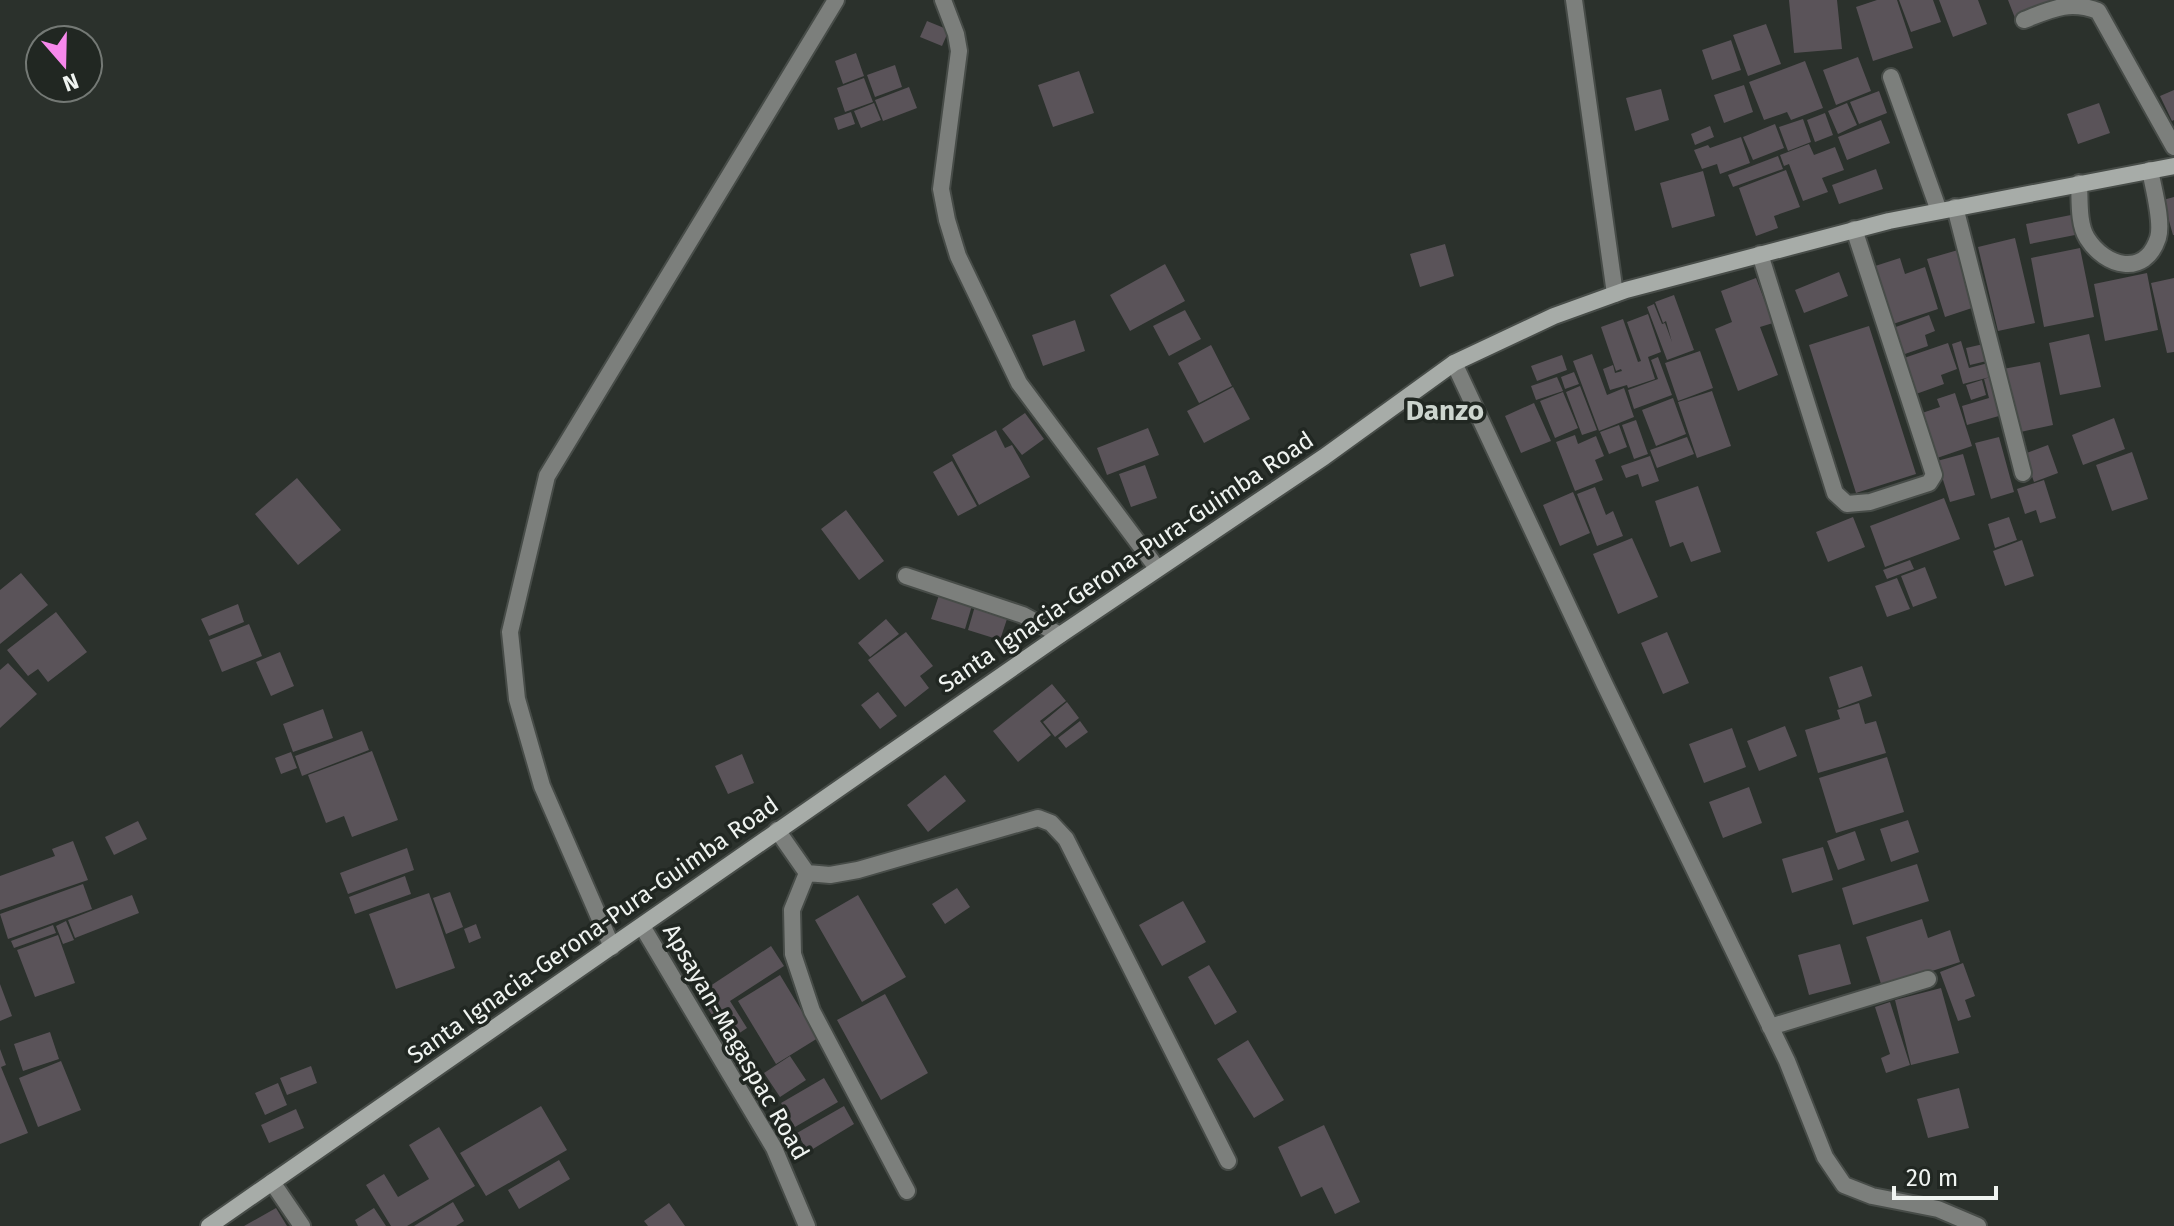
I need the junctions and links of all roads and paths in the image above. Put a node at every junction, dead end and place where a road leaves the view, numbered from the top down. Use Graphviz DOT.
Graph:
graph roads {
  1 [pos="836,0"];
  2 [pos="943,0"];
  3 [pos="1574,0"];
  4 [pos="2066,1"];
  5 [pos="2024,20"];
  6 [pos="1891,77"];
  7 [pos="2174,147"];
  8 [pos="2174,166"];
  9 [pos="2150,170"];
  10 [pos="2079,183"];
  11 [pos="1947,209"];
  12 [pos="1854,229"];
  13 [pos="1760,254"];
  14 [pos="1615,294"];
  15 [pos="1454,363"];
  16 [pos="2023,473"];
  17 [pos="1157,568"];
  18 [pos="906,576"];
  19 [pos="1060,635"];
  20 [pos="777,830"];
  21 [pos="807,873"];
  22 [pos="642,926"];
  23 [pos="612,947"];
  24 [pos="1928,979"];
  25 [pos="1770,1027"];
  26 [pos="1228,1161"];
  27 [pos="272,1182"];
  28 [pos="907,1191"];
  29 [pos="209,1226"];
  30 [pos="302,1226"];
  31 [pos="807,1226"];
  32 [pos="1978,1226"];
  1 -- 23 [label="street"];
  2 -- 17 [label="street"];
  3 -- 14 [label="street"];
  4 -- 5 [label="street"];
  4 -- 7 [label="street"];
  6 -- 11 [label="street"];
  8 -- 9 [label="main road, Santa Ignacia-Gerona-Pura-Guimba Road"];
  9 -- 10 [label="main road, Santa Ignacia-Gerona-Pura-Guimba Road"];
  9 -- 10 [label="street"];
  10 -- 11 [label="main road, Santa Ignacia-Gerona-Pura-Guimba Road"];
  11 -- 12 [label="main road, Santa Ignacia-Gerona-Pura-Guimba Road"];
  11 -- 16 [label="street"];
  12 -- 13 [label="main road, Santa Ignacia-Gerona-Pura-Guimba Road"];
  12 -- 13 [label="street"];
  13 -- 14 [label="main road, Santa Ignacia-Gerona-Pura-Guimba Road"];
  14 -- 15 [label="main road, Santa Ignacia-Gerona-Pura-Guimba Road"];
  15 -- 17 [label="main road, Santa Ignacia-Gerona-Pura-Guimba Road"];
  15 -- 25 [label="street"];
  17 -- 19 [label="main road, Santa Ignacia-Gerona-Pura-Guimba Road"];
  18 -- 19 [label="street"];
  19 -- 20 [label="main road, Santa Ignacia-Gerona-Pura-Guimba Road"];
  20 -- 21 [label="street"];
  20 -- 22 [label="main road, Santa Ignacia-Gerona-Pura-Guimba Road"];
  21 -- 26 [label="street"];
  21 -- 28 [label="street"];
  22 -- 23 [label="main road, Santa Ignacia-Gerona-Pura-Guimba Road"];
  22 -- 31 [label="street, Apsayan-Magaspac Road"];
  23 -- 27 [label="main road, Santa Ignacia-Gerona-Pura-Guimba Road"];
  24 -- 25 [label="street"];
  25 -- 32 [label="street"];
  27 -- 29 [label="main road, Santa Ignacia-Gerona-Pura-Guimba Road"];
  27 -- 30 [label="street"];
}
